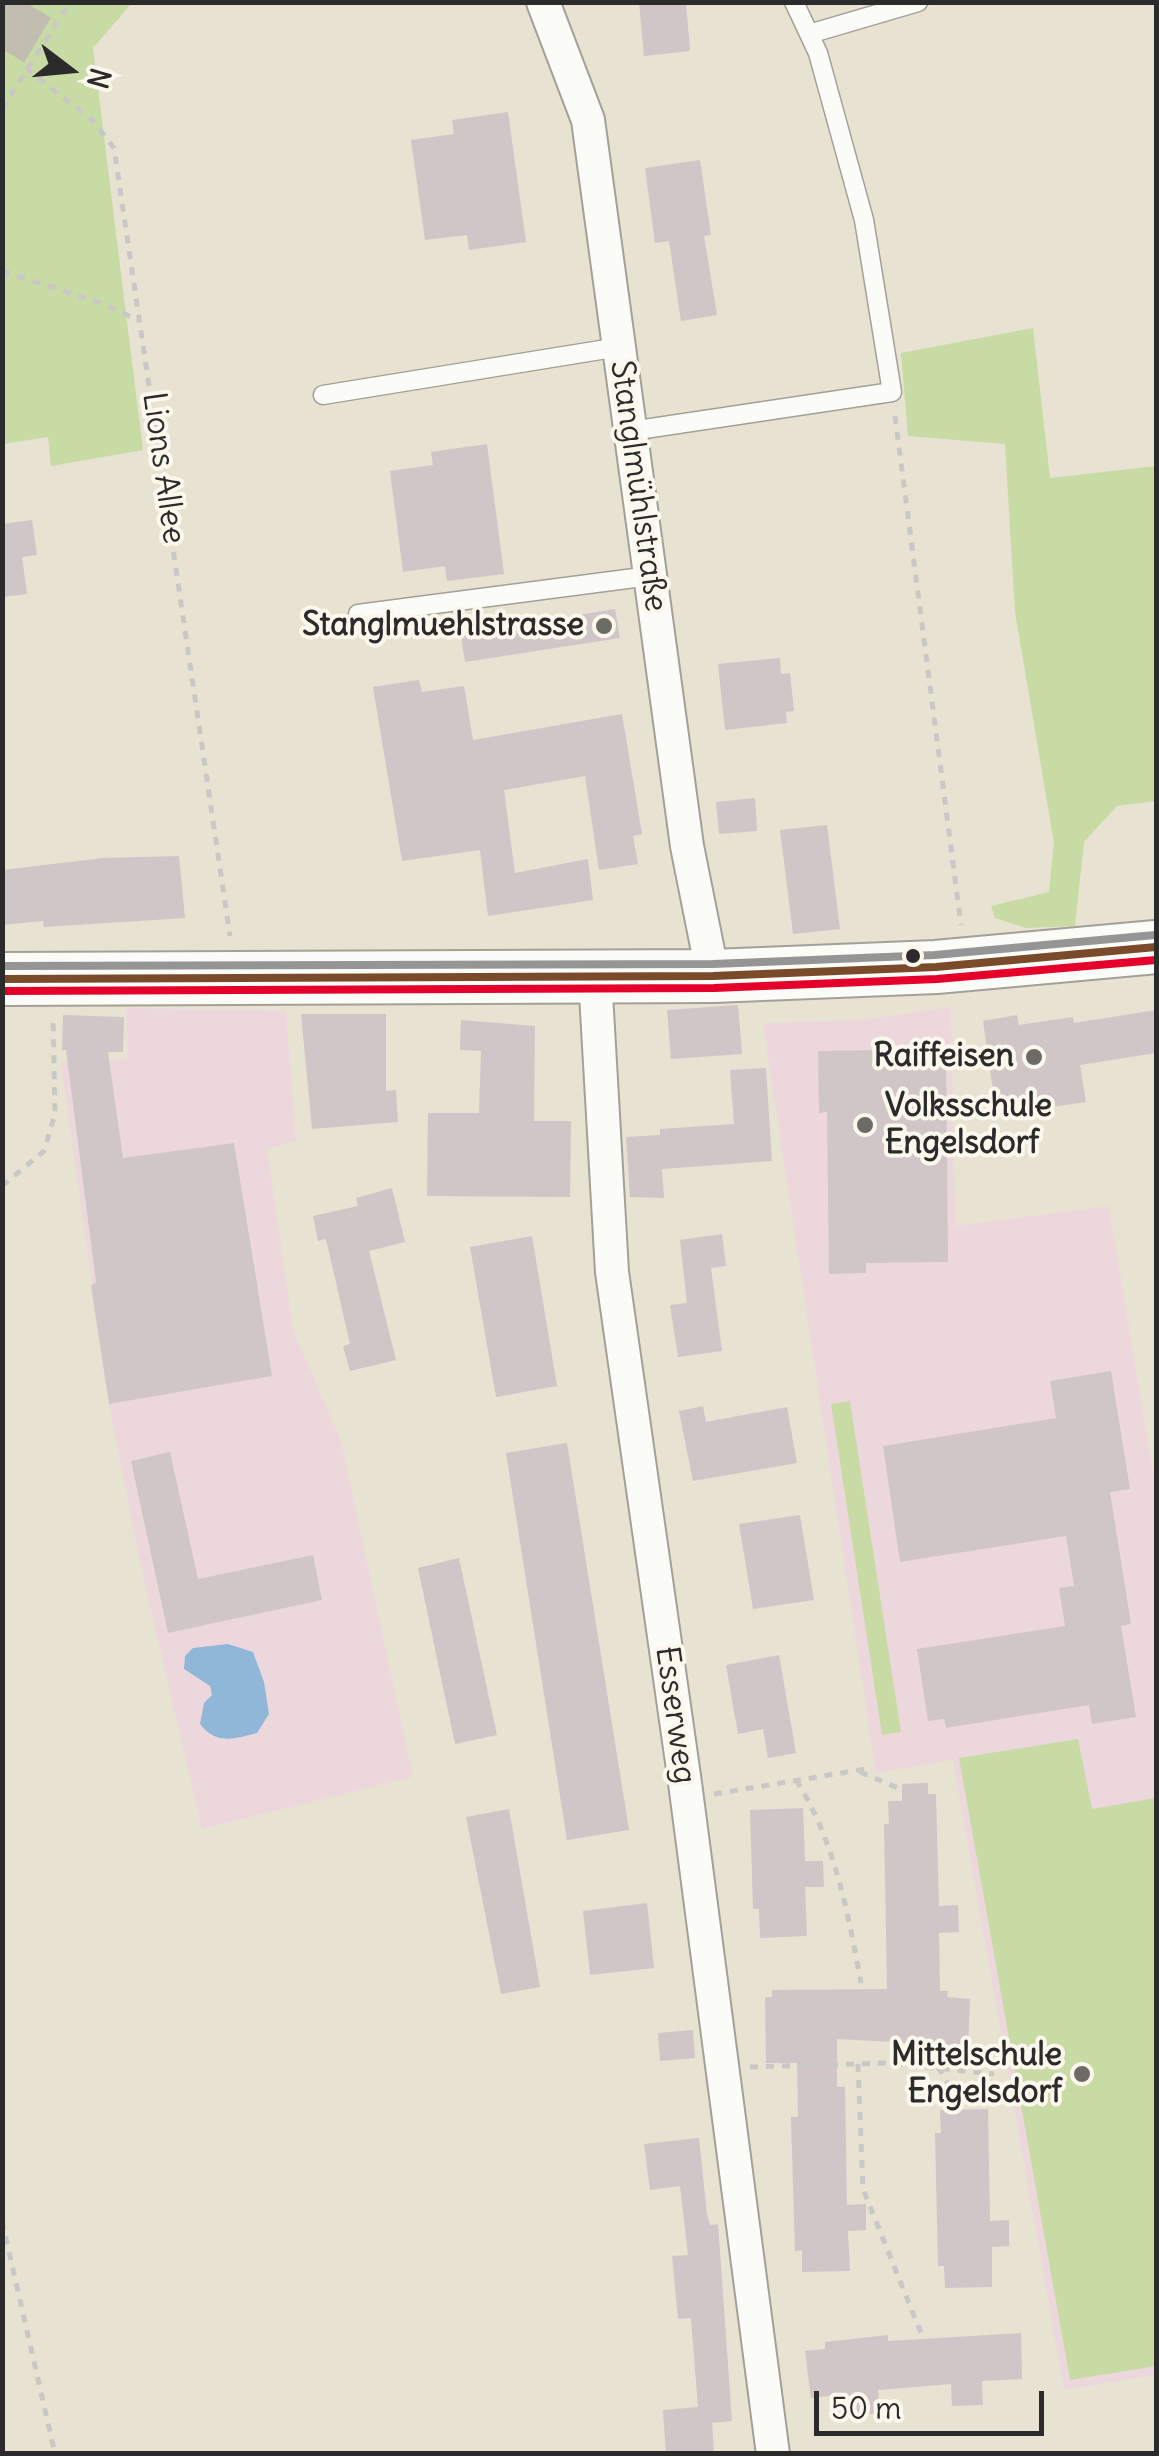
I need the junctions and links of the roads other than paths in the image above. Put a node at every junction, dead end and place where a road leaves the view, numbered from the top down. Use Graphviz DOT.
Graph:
graph roads {
  1 [pos="543,2"];
  2 [pos="794,2"];
  3 [pos="918,2"];
  4 [pos="810,34"];
  5 [pos="619,347"];
  6 [pos="323,395"];
  7 [pos="631,430"];
  8 [pos="650,576"];
  9 [pos="358,614"];
  10 [pos="1156,947"];
  11 [pos="595,976"];
  12 [pos="712,976"];
  13 [pos="28,980"];
  14 [pos="773,2454"];
  1 -- 5 [label="street, Stanglmühlstraße"];
  2 -- 4 [label="lane"];
  3 -- 4 [label="lane"];
  4 -- 7 [label="lane"];
  5 -- 6 [label="lane"];
  5 -- 7 [label="street, Stanglmühlstraße"];
  7 -- 8 [label="street, Stanglmühlstraße"];
  8 -- 9 [label="lane"];
  8 -- 12 [label="street, Stanglmühlstraße"];
  10 -- 12 [label="main road"];
  11 -- 12 [label="main road"];
  11 -- 13 [label="main road"];
  11 -- 14 [label="street, Esserweg"];
}
